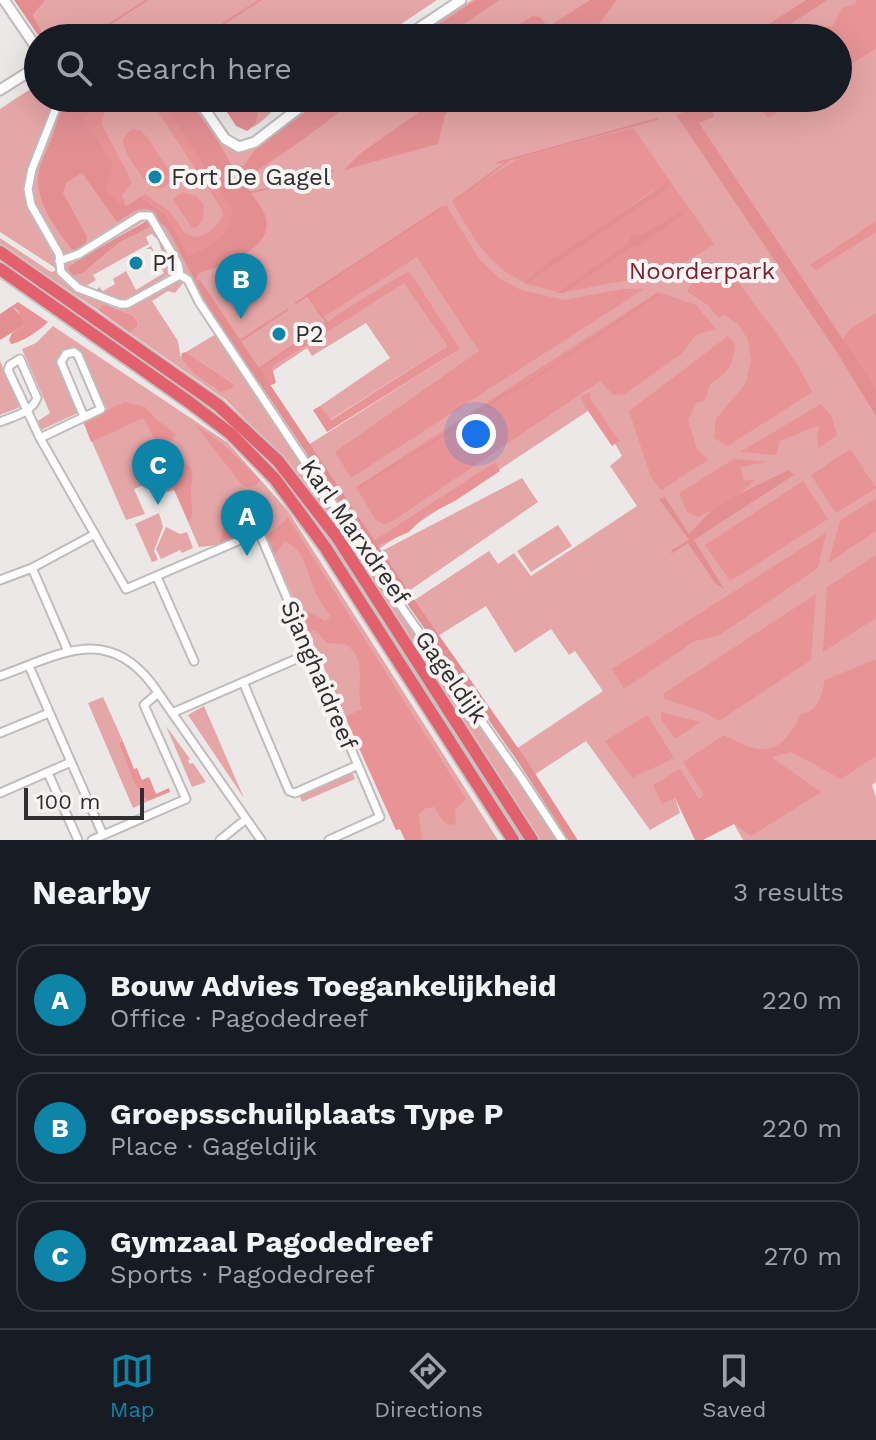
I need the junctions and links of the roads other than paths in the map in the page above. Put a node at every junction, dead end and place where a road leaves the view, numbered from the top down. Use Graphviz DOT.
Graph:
graph roads {
  1 [pos="4,0"];
  2 [pos="461,0"];
  3 [pos="425,24"];
  4 [pos="24,29"];
  5 [pos="24,75"];
  6 [pos="0,90"];
  7 [pos="54,112"];
  8 [pos="207,112"];
  9 [pos="294,112"];
  10 [pos="0,252"];
  11 [pos="59,261"];
  12 [pos="0,269"];
  13 [pos="180,275"];
  14 [pos="26,411"];
  15 [pos="84,417"];
  16 [pos="0,422"];
  17 [pos="40,438"];
  18 [pos="95,534"];
  19 [pos="32,568"];
  20 [pos="157,577"];
  21 [pos="0,580"];
  22 [pos="68,651"];
  23 [pos="310,653"];
  24 [pos="194,661"];
  25 [pos="29,666"];
  26 [pos="0,676"];
  27 [pos="243,682"];
  28 [pos="158,693"];
  29 [pos="49,713"];
  30 [pos="172,713"];
  31 [pos="0,733"];
  32 [pos="71,762"];
  33 [pos="358,765"];
  34 [pos="48,773"];
  35 [pos="0,793"];
  36 [pos="246,819"];
  37 [pos="103,835"];
  38 [pos="335,839"];
  39 [pos="78,840"];
  40 [pos="92,840"];
  41 [pos="220,840"];
  42 [pos="261,840"];
  43 [pos="513,840"];
  44 [pos="532,840"];
  45 [pos="562,840"];
  1 -- 4 [label="street"];
  2 -- 3 [label="street"];
  5 -- 6 [label="street"];
  7 -- 11 [label="street"];
  8 -- 9 [label="street"];
  10 -- 44 [label="highway, Karl Marxdreef"];
  11 -- 13 [label="street"];
  11 -- 13 [label="street, Gageldijk"];
  12 -- 43 [label="highway, Karl Marxdreef"];
  13 -- 45 [label="street, Gageldijk"];
  14 -- 14 [label="street"];
  14 -- 16 [label="street"];
  14 -- 17 [label="street"];
  15 -- 15 [label="street"];
  15 -- 17 [label="street"];
  17 -- 18 [label="street"];
  18 -- 19 [label="street"];
  18 -- 20 [label="street"];
  19 -- 21 [label="street"];
  19 -- 22 [label="street"];
  20 -- 23 [label="street, Sjanghaidreef"];
  20 -- 24 [label="street"];
  22 -- 25 [label="street"];
  22 -- 28 [label="street"];
  23 -- 27 [label="street"];
  23 -- 33 [label="street, Sjanghaidreef"];
  25 -- 26 [label="street"];
  25 -- 29 [label="street"];
  27 -- 30 [label="street"];
  27 -- 33 [label="street"];
  28 -- 30 [label="street"];
  28 -- 37 [label="street"];
  29 -- 31 [label="street"];
  29 -- 32 [label="street"];
  30 -- 36 [label="street"];
  32 -- 34 [label="street"];
  32 -- 37 [label="street"];
  33 -- 38 [label="street, Sjanghaidreef"];
  34 -- 35 [label="street"];
  34 -- 39 [label="street"];
  36 -- 41 [label="street"];
  36 -- 42 [label="street"];
  37 -- 40 [label="street"];
}
